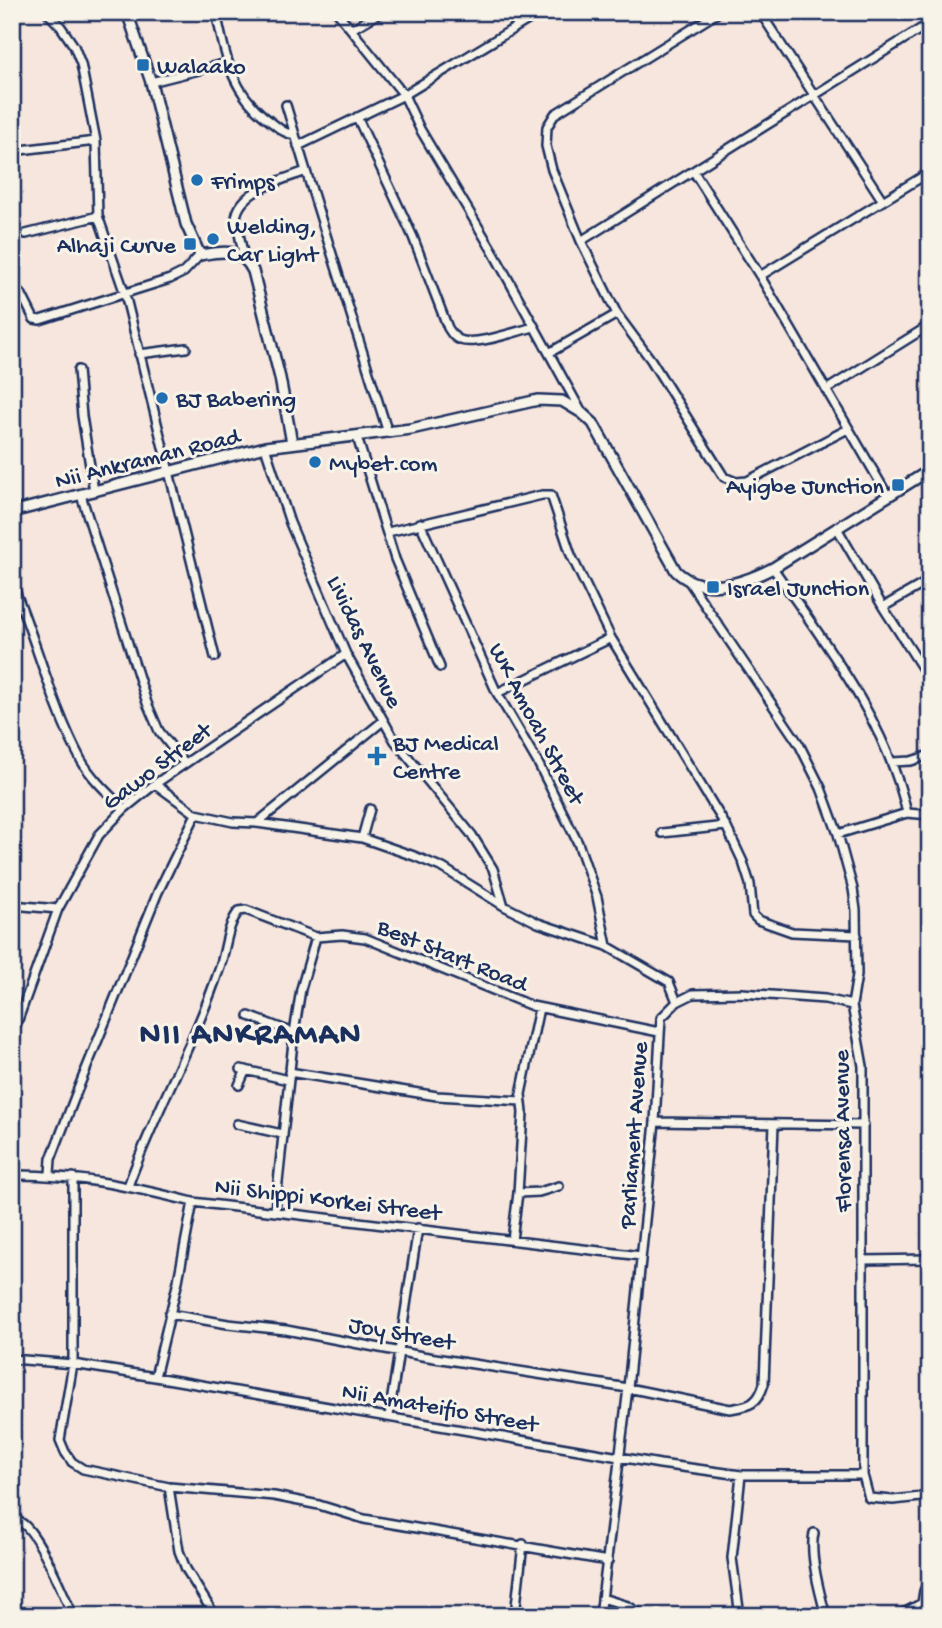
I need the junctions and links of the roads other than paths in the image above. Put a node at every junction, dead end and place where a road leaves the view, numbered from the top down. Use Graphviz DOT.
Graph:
graph roads {
  1 [pos="47,12"];
  2 [pos="127,12"];
  3 [pos="216,12"];
  4 [pos="337,12"];
  5 [pos="381,12"];
  6 [pos="541,12"];
  7 [pos="719,12"];
  8 [pos="760,12"];
  9 [pos="930,23"];
  10 [pos="352,29"];
  11 [pos="227,63"];
  12 [pos="151,82"];
  13 [pos="404,95"];
  14 [pos="816,96"];
  15 [pos="286,105"];
  16 [pos="357,117"];
  17 [pos="295,135"];
  18 [pos="96,141"];
  19 [pos="298,146"];
  20 [pos="12,151"];
  21 [pos="306,171"];
  22 [pos="694,172"];
  23 [pos="930,172"];
  24 [pos="883,201"];
  25 [pos="98,216"];
  26 [pos="26,234"];
  27 [pos="581,241"];
  28 [pos="200,255"];
  29 [pos="244,258"];
  30 [pos="760,276"];
  31 [pos="12,285"];
  32 [pos="125,294"];
  33 [pos="617,314"];
  34 [pos="930,325"];
  35 [pos="534,327"];
  36 [pos="186,348"];
  37 [pos="549,353"];
  38 [pos="139,354"];
  39 [pos="78,370"];
  40 [pos="826,390"];
  41 [pos="582,413"];
  42 [pos="848,429"];
  43 [pos="388,433"];
  44 [pos="357,437"];
  45 [pos="292,443"];
  46 [pos="265,447"];
  47 [pos="930,470"];
  48 [pos="169,472"];
  49 [pos="94,491"];
  50 [pos="81,495"];
  51 [pos="888,496"];
  52 [pos="12,512"];
  53 [pos="420,523"];
  54 [pos="837,528"];
  55 [pos="387,532"];
  56 [pos="773,568"];
  57 [pos="688,580"];
  58 [pos="930,580"];
  59 [pos="12,583"];
  60 [pos="883,607"];
  61 [pos="611,638"];
  62 [pos="346,654"];
  63 [pos="215,657"];
  64 [pos="930,662"];
  65 [pos="921,666"];
  66 [pos="440,667"];
  67 [pos="930,680"];
  68 [pos="497,693"];
  69 [pos="383,721"];
  70 [pos="930,755"];
  71 [pos="892,762"];
  72 [pos="184,763"];
  73 [pos="155,784"];
  74 [pos="124,809"];
  75 [pos="370,809"];
  76 [pos="907,813"];
  77 [pos="196,814"];
  78 [pos="930,814"];
  79 [pos="257,823"];
  80 [pos="726,825"];
  81 [pos="662,833"];
  82 [pos="838,834"];
  83 [pos="362,838"];
  84 [pos="12,905"];
  85 [pos="504,906"];
  86 [pos="58,909"];
  87 [pos="858,935"];
  88 [pos="316,937"];
  89 [pos="607,946"];
  90 [pos="677,1002"];
  91 [pos="852,1005"];
  92 [pos="539,1008"];
  93 [pos="249,1016"];
  94 [pos="14,1031"];
  95 [pos="659,1032"];
  96 [pos="294,1033"];
  97 [pos="289,1076"];
  98 [pos="239,1085"];
  99 [pos="521,1101"];
  100 [pos="655,1122"];
  101 [pos="237,1124"];
  102 [pos="774,1124"];
  103 [pos="864,1125"];
  104 [pos="282,1134"];
  105 [pos="50,1174"];
  106 [pos="12,1175"];
  107 [pos="73,1177"];
  108 [pos="128,1186"];
  109 [pos="559,1186"];
  110 [pos="518,1193"];
  111 [pos="193,1202"];
  112 [pos="275,1210"];
  113 [pos="418,1228"];
  114 [pos="512,1240"];
  115 [pos="641,1256"];
  116 [pos="930,1259"];
  117 [pos="863,1260"];
  118 [pos="169,1314"];
  119 [pos="399,1351"];
  120 [pos="12,1359"];
  121 [pos="73,1364"];
  122 [pos="155,1377"];
  123 [pos="628,1388"];
  124 [pos="389,1416"];
  125 [pos="619,1455"];
  126 [pos="741,1475"];
  127 [pos="863,1475"];
  128 [pos="169,1487"];
  129 [pos="930,1496"];
  130 [pos="12,1525"];
  131 [pos="814,1532"];
  132 [pos="523,1545"];
  133 [pos="607,1561"];
  134 [pos="930,1577"];
  135 [pos="601,1598"];
  136 [pos="922,1602"];
  137 [pos="516,1606"];
  138 [pos="930,1611"];
  139 [pos="73,1616"];
  140 [pos="215,1616"];
  141 [pos="600,1616"];
  142 [pos="644,1616"];
  143 [pos="740,1616"];
  144 [pos="826,1616"];
  145 [pos="898,1616"];
  1 -- 18 [label="street"];
  2 -- 12 [label="street"];
  3 -- 11 [label="street"];
  4 -- 10 [label="street"];
  5 -- 10 [label="street"];
  6 -- 13 [label="street"];
  7 -- 27 [label="street"];
  8 -- 14 [label="street"];
  9 -- 14 [label="street"];
  10 -- 13 [label="street"];
  11 -- 12 [label="street"];
  11 -- 17 [label="street"];
  12 -- 28 [label="street"];
  13 -- 16 [label="street"];
  13 -- 35 [label="street"];
  14 -- 22 [label="street"];
  14 -- 24 [label="street"];
  15 -- 17 [label="street"];
  16 -- 19 [label="street"];
  16 -- 35 [label="street"];
  17 -- 19 [label="street"];
  18 -- 20 [label="street"];
  18 -- 25 [label="street"];
  19 -- 21 [label="street"];
  21 -- 29 [label="street"];
  21 -- 43 [label="street"];
  22 -- 27 [label="street"];
  22 -- 30 [label="street"];
  23 -- 24 [label="street"];
  24 -- 30 [label="street"];
  25 -- 26 [label="street"];
  25 -- 32 [label="street"];
  27 -- 33 [label="street"];
  28 -- 29 [label="street"];
  28 -- 32 [label="street"];
  29 -- 45 [label="street"];
  30 -- 40 [label="street"];
  31 -- 32 [label="street"];
  32 -- 38 [label="street"];
  33 -- 37 [label="street"];
  33 -- 42 [label="street"];
  34 -- 40 [label="street"];
  35 -- 37 [label="street"];
  36 -- 38 [label="street"];
  37 -- 41 [label="street"];
  38 -- 48 [label="street"];
  39 -- 49 [label="street"];
  40 -- 42 [label="street"];
  41 -- 43 [label="street, Nii Ankraman Road"];
  41 -- 57 [label="street"];
  42 -- 51 [label="street"];
  43 -- 44 [label="street, Nii Ankraman Road"];
  44 -- 45 [label="street, Nii Ankraman Road"];
  44 -- 55 [label="street"];
  45 -- 46 [label="street, Nii Ankraman Road"];
  46 -- 48 [label="street, Nii Ankraman Road"];
  46 -- 62 [label="street, Lividas Avenue"];
  47 -- 51 [label="street"];
  48 -- 49 [label="street, Nii Ankraman Road"];
  48 -- 63 [label="street"];
  49 -- 50 [label="street, Nii Ankraman Road"];
  50 -- 52 [label="street, Nii Ankraman Road"];
  50 -- 72 [label="street"];
  51 -- 54 [label="street"];
  53 -- 55 [label="street"];
  53 -- 61 [label="street"];
  53 -- 68 [label="street, WK Amoah Street"];
  54 -- 56 [label="street"];
  54 -- 60 [label="street"];
  55 -- 66 [label="street"];
  56 -- 57 [label="street"];
  56 -- 71 [label="street"];
  57 -- 82 [label="street, Florensa Avenue"];
  58 -- 60 [label="street"];
  59 -- 74 [label="street"];
  60 -- 65 [label="street"];
  61 -- 68 [label="street"];
  61 -- 80 [label="street"];
  62 -- 69 [label="street, Lividas Avenue"];
  62 -- 72 [label="street, Gawo Street"];
  64 -- 65 [label="street"];
  65 -- 67 [label="street"];
  68 -- 89 [label="street, WK Amoah Street"];
  69 -- 79 [label="street"];
  69 -- 85 [label="street, Lividas Avenue"];
  70 -- 71 [label="street"];
  71 -- 76 [label="street"];
  72 -- 73 [label="street, Gawo Street"];
  73 -- 74 [label="street, Gawo Street"];
  73 -- 77 [label="street"];
  74 -- 86 [label="street, Gawo Street"];
  75 -- 83 [label="street"];
  76 -- 78 [label="street"];
  76 -- 82 [label="street"];
  77 -- 79 [label="street"];
  77 -- 105 [label="street"];
  79 -- 83 [label="street"];
  80 -- 81 [label="street"];
  80 -- 87 [label="street"];
  82 -- 87 [label="street, Florensa Avenue"];
  83 -- 85 [label="street"];
  84 -- 86 [label="street"];
  85 -- 89 [label="street"];
  86 -- 94 [label="street, Gawo Street"];
  87 -- 91 [label="street, Florensa Avenue"];
  88 -- 92 [label="street, Best Start Road"];
  88 -- 96 [label="street"];
  88 -- 108 [label="street, Best Start Road"];
  89 -- 90 [label="street"];
  90 -- 91 [label="street"];
  90 -- 95 [label="street, Parliament Avenue"];
  91 -- 103 [label="street, Florensa Avenue"];
  92 -- 95 [label="street, Best Start Road"];
  92 -- 99 [label="street"];
  93 -- 96 [label="street"];
  95 -- 100 [label="street, Parliament Avenue"];
  96 -- 97 [label="street"];
  97 -- 98 [label="street"];
  97 -- 99 [label="street"];
  97 -- 104 [label="street"];
  99 -- 110 [label="street"];
  100 -- 102 [label="street"];
  100 -- 115 [label="street, Parliament Avenue"];
  101 -- 104 [label="street"];
  102 -- 103 [label="street"];
  102 -- 123 [label="street, Joy Street"];
  103 -- 117 [label="street, Florensa Avenue"];
  104 -- 112 [label="street"];
  105 -- 106 [label="street, Nii Shippi Korkei Street"];
  105 -- 107 [label="street, Nii Shippi Korkei Street"];
  107 -- 108 [label="street, Nii Shippi Korkei Street"];
  107 -- 121 [label="street"];
  108 -- 111 [label="street, Nii Shippi Korkei Street"];
  109 -- 110 [label="street"];
  110 -- 114 [label="street"];
  111 -- 112 [label="street, Nii Shippi Korkei Street"];
  111 -- 118 [label="street"];
  112 -- 113 [label="street, Nii Shippi Korkei Street"];
  113 -- 114 [label="street, Nii Shippi Korkei Street"];
  113 -- 119 [label="street"];
  114 -- 115 [label="street, Nii Shippi Korkei Street"];
  115 -- 123 [label="street, Parliament Avenue"];
  116 -- 117 [label="street"];
  117 -- 127 [label="street, Florensa Avenue"];
  118 -- 119 [label="street, Joy Street"];
  118 -- 122 [label="street"];
  119 -- 123 [label="street, Joy Street"];
  119 -- 124 [label="street"];
  120 -- 121 [label="street, Nii Amateifio Street"];
  121 -- 122 [label="street, Nii Amateifio Street"];
  121 -- 128 [label="street"];
  122 -- 124 [label="street, Nii Amateifio Street"];
  123 -- 125 [label="street, Parliament Avenue"];
  124 -- 125 [label="street, Nii Amateifio Street"];
  125 -- 126 [label="street, Nii Amateifio Street"];
  125 -- 133 [label="street, Parliament Avenue"];
  126 -- 127 [label="street, Nii Amateifio Street"];
  126 -- 143 [label="street"];
  127 -- 129 [label="street"];
  128 -- 132 [label="street"];
  128 -- 140 [label="street"];
  130 -- 139 [label="street"];
  131 -- 144 [label="street"];
  132 -- 133 [label="street"];
  132 -- 137 [label="street"];
  133 -- 135 [label="street, Parliament Avenue"];
  134 -- 136 [label="street"];
  135 -- 141 [label="street, Parliament Avenue"];
  135 -- 142 [label="street"];
  136 -- 138 [label="street"];
  136 -- 145 [label="street"];
}
